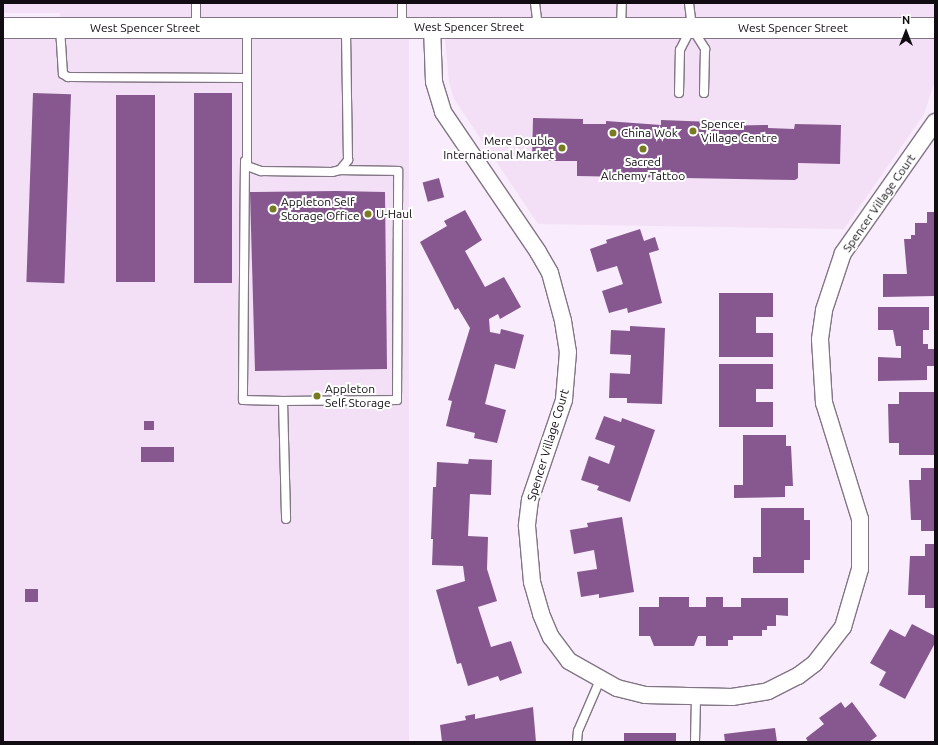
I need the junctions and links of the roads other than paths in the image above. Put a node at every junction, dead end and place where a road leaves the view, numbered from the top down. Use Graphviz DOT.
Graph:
graph roads {
  1 [pos="196,3"];
  2 [pos="402,3"];
  3 [pos="535,3"];
  4 [pos="622,3"];
  5 [pos="689,3"];
  6 [pos="247,27"];
  7 [pos="346,27"];
  8 [pos="402,27"];
  9 [pos="432,27"];
  10 [pos="538,27"];
  11 [pos="621,27"];
  12 [pos="3,28"];
  13 [pos="60,28"];
  14 [pos="196,28"];
  15 [pos="692,28"];
  16 [pos="935,28"];
  17 [pos="246,78"];
  18 [pos="679,93"];
  19 [pos="704,93"];
  20 [pos="935,122"];
  21 [pos="245,161"];
  22 [pos="340,170"];
  23 [pos="284,401"];
  24 [pos="286,519"];
  25 [pos="600,680"];
  26 [pos="696,698"];
  27 [pos="577,742"];
  28 [pos="695,742"];
  1 -- 14 [label="lane"];
  2 -- 8 [label="lane"];
  3 -- 10 [label="lane"];
  4 -- 11 [label="lane"];
  5 -- 15 [label="lane"];
  6 -- 7 [label="street, West Spencer Street"];
  6 -- 14 [label="street, West Spencer Street"];
  6 -- 17 [label="lane"];
  7 -- 8 [label="street, West Spencer Street"];
  7 -- 22 [label="lane"];
  8 -- 9 [label="street, West Spencer Street"];
  9 -- 10 [label="street, West Spencer Street"];
  9 -- 25 [label="street, Spencer Village Court"];
  10 -- 11 [label="street, West Spencer Street"];
  11 -- 15 [label="street, West Spencer Street"];
  12 -- 13 [label="street, West Spencer Street"];
  13 -- 14 [label="street, West Spencer Street"];
  13 -- 17 [label="lane"];
  15 -- 16 [label="street, West Spencer Street"];
  15 -- 18 [label="lane"];
  15 -- 19 [label="lane"];
  17 -- 21 [label="lane"];
  20 -- 26 [label="street, Spencer Village Court"];
  21 -- 22 [label="lane"];
  21 -- 23 [label="lane"];
  22 -- 23 [label="lane"];
  23 -- 24 [label="lane"];
  25 -- 26 [label="street, Spencer Village Court"];
  25 -- 27 [label="lane"];
  26 -- 28 [label="lane"];
}
